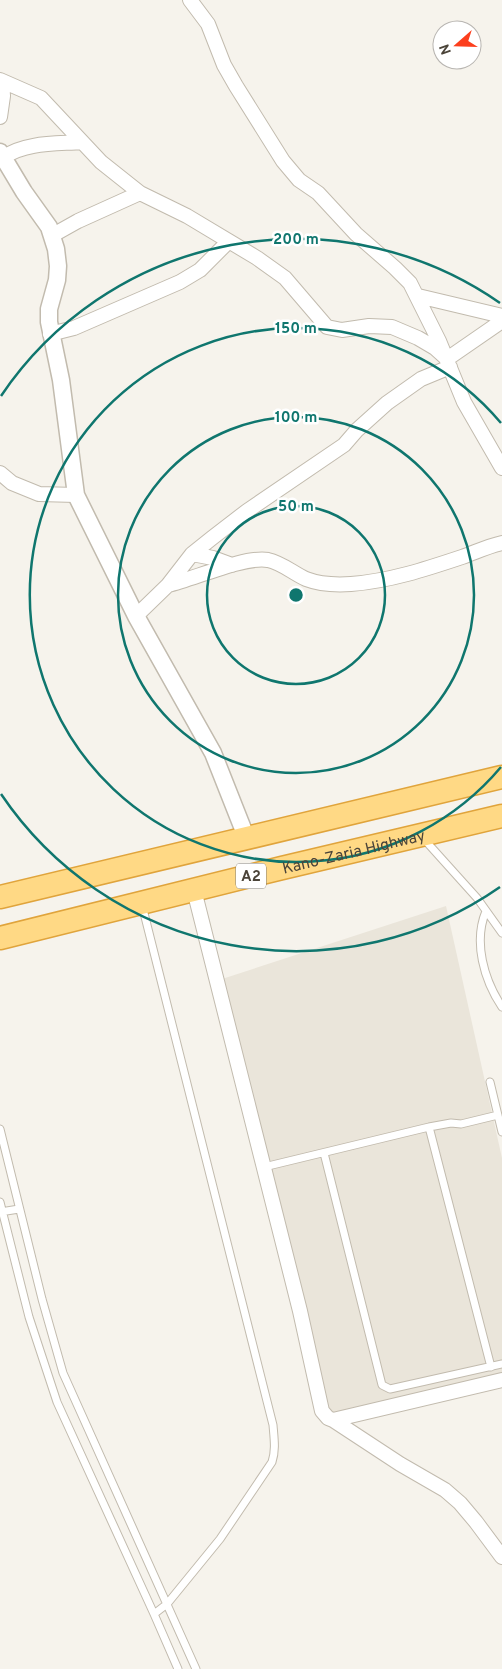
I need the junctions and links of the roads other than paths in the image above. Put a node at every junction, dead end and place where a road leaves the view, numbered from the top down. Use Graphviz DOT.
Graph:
graph roads {
  1 [pos="190,0"];
  2 [pos="1,80"];
  3 [pos="0,117"];
  4 [pos="82,142"];
  5 [pos="2,155"];
  6 [pos="140,193"];
  7 [pos="52,235"];
  8 [pos="228,242"];
  9 [pos="418,296"];
  10 [pos="502,316"];
  11 [pos="502,321"];
  12 [pos="50,334"];
  13 [pos="448,363"];
  14 [pos="502,468"];
  15 [pos="0,473"];
  16 [pos="76,495"];
  17 [pos="502,543"];
  18 [pos="192,554"];
  19 [pos="232,565"];
  20 [pos="168,585"];
  21 [pos="136,616"];
  22 [pos="502,777"];
  23 [pos="502,816"];
  24 [pos="421,836"];
  25 [pos="247,839"];
  26 [pos="194,890"];
  27 [pos="0,897"];
  28 [pos="142,903"];
  29 [pos="486,911"];
  30 [pos="502,932"];
  31 [pos="0,938"];
  32 [pos="502,1007"];
  33 [pos="490,1082"];
  34 [pos="498,1116"];
  35 [pos="430,1127"];
  36 [pos="0,1130"];
  37 [pos="502,1132"];
  38 [pos="324,1153"];
  39 [pos="264,1167"];
  40 [pos="0,1202"];
  41 [pos="19,1209"];
  42 [pos="1,1212"];
  43 [pos="502,1364"];
  44 [pos="491,1367"];
  45 [pos="502,1380"];
  46 [pos="333,1420"];
  47 [pos="502,1557"];
  48 [pos="167,1604"];
  49 [pos="154,1614"];
  50 [pos="178,1669"];
  51 [pos="196,1669"];
  1 -- 9 [label="street"];
  2 -- 3 [label="street"];
  2 -- 4 [label="street"];
  4 -- 5 [label="street"];
  4 -- 6 [label="street"];
  5 -- 7 [label="street"];
  6 -- 7 [label="street"];
  6 -- 8 [label="street"];
  7 -- 12 [label="street"];
  8 -- 12 [label="street"];
  8 -- 13 [label="street"];
  9 -- 10 [label="street"];
  9 -- 13 [label="street"];
  11 -- 13 [label="street"];
  12 -- 16 [label="street"];
  13 -- 14 [label="street"];
  13 -- 18 [label="street"];
  15 -- 16 [label="street"];
  16 -- 21 [label="street"];
  17 -- 19 [label="street"];
  18 -- 19 [label="street"];
  18 -- 20 [label="street"];
  19 -- 20 [label="street"];
  20 -- 21 [label="street"];
  21 -- 25 [label="street"];
  22 -- 25 [label="highway, A2"];
  23 -- 24 [label="highway, Kano-Zaria Highway / A2"];
  24 -- 26 [label="highway, Kano-Zaria Highway / A2"];
  24 -- 29 [label="lane"];
  25 -- 27 [label="highway, A2"];
  26 -- 28 [label="highway, Kano-Zaria Highway / A2"];
  26 -- 39 [label="street"];
  28 -- 31 [label="highway, Kano-Zaria Highway / A2"];
  28 -- 48 [label="lane"];
  29 -- 30 [label="lane"];
  29 -- 32 [label="lane"];
  33 -- 34 [label="lane"];
  34 -- 35 [label="lane"];
  34 -- 37 [label="lane"];
  35 -- 38 [label="lane"];
  35 -- 44 [label="lane"];
  36 -- 41 [label="lane"];
  38 -- 39 [label="lane"];
  38 -- 44 [label="lane"];
  39 -- 46 [label="street"];
  40 -- 42 [label="lane"];
  41 -- 42 [label="lane"];
  41 -- 48 [label="lane"];
  42 -- 49 [label="lane"];
  43 -- 44 [label="lane"];
  45 -- 46 [label="street"];
  46 -- 47 [label="street"];
  48 -- 49 [label="lane"];
  48 -- 51 [label="lane"];
  49 -- 50 [label="lane"];
}
